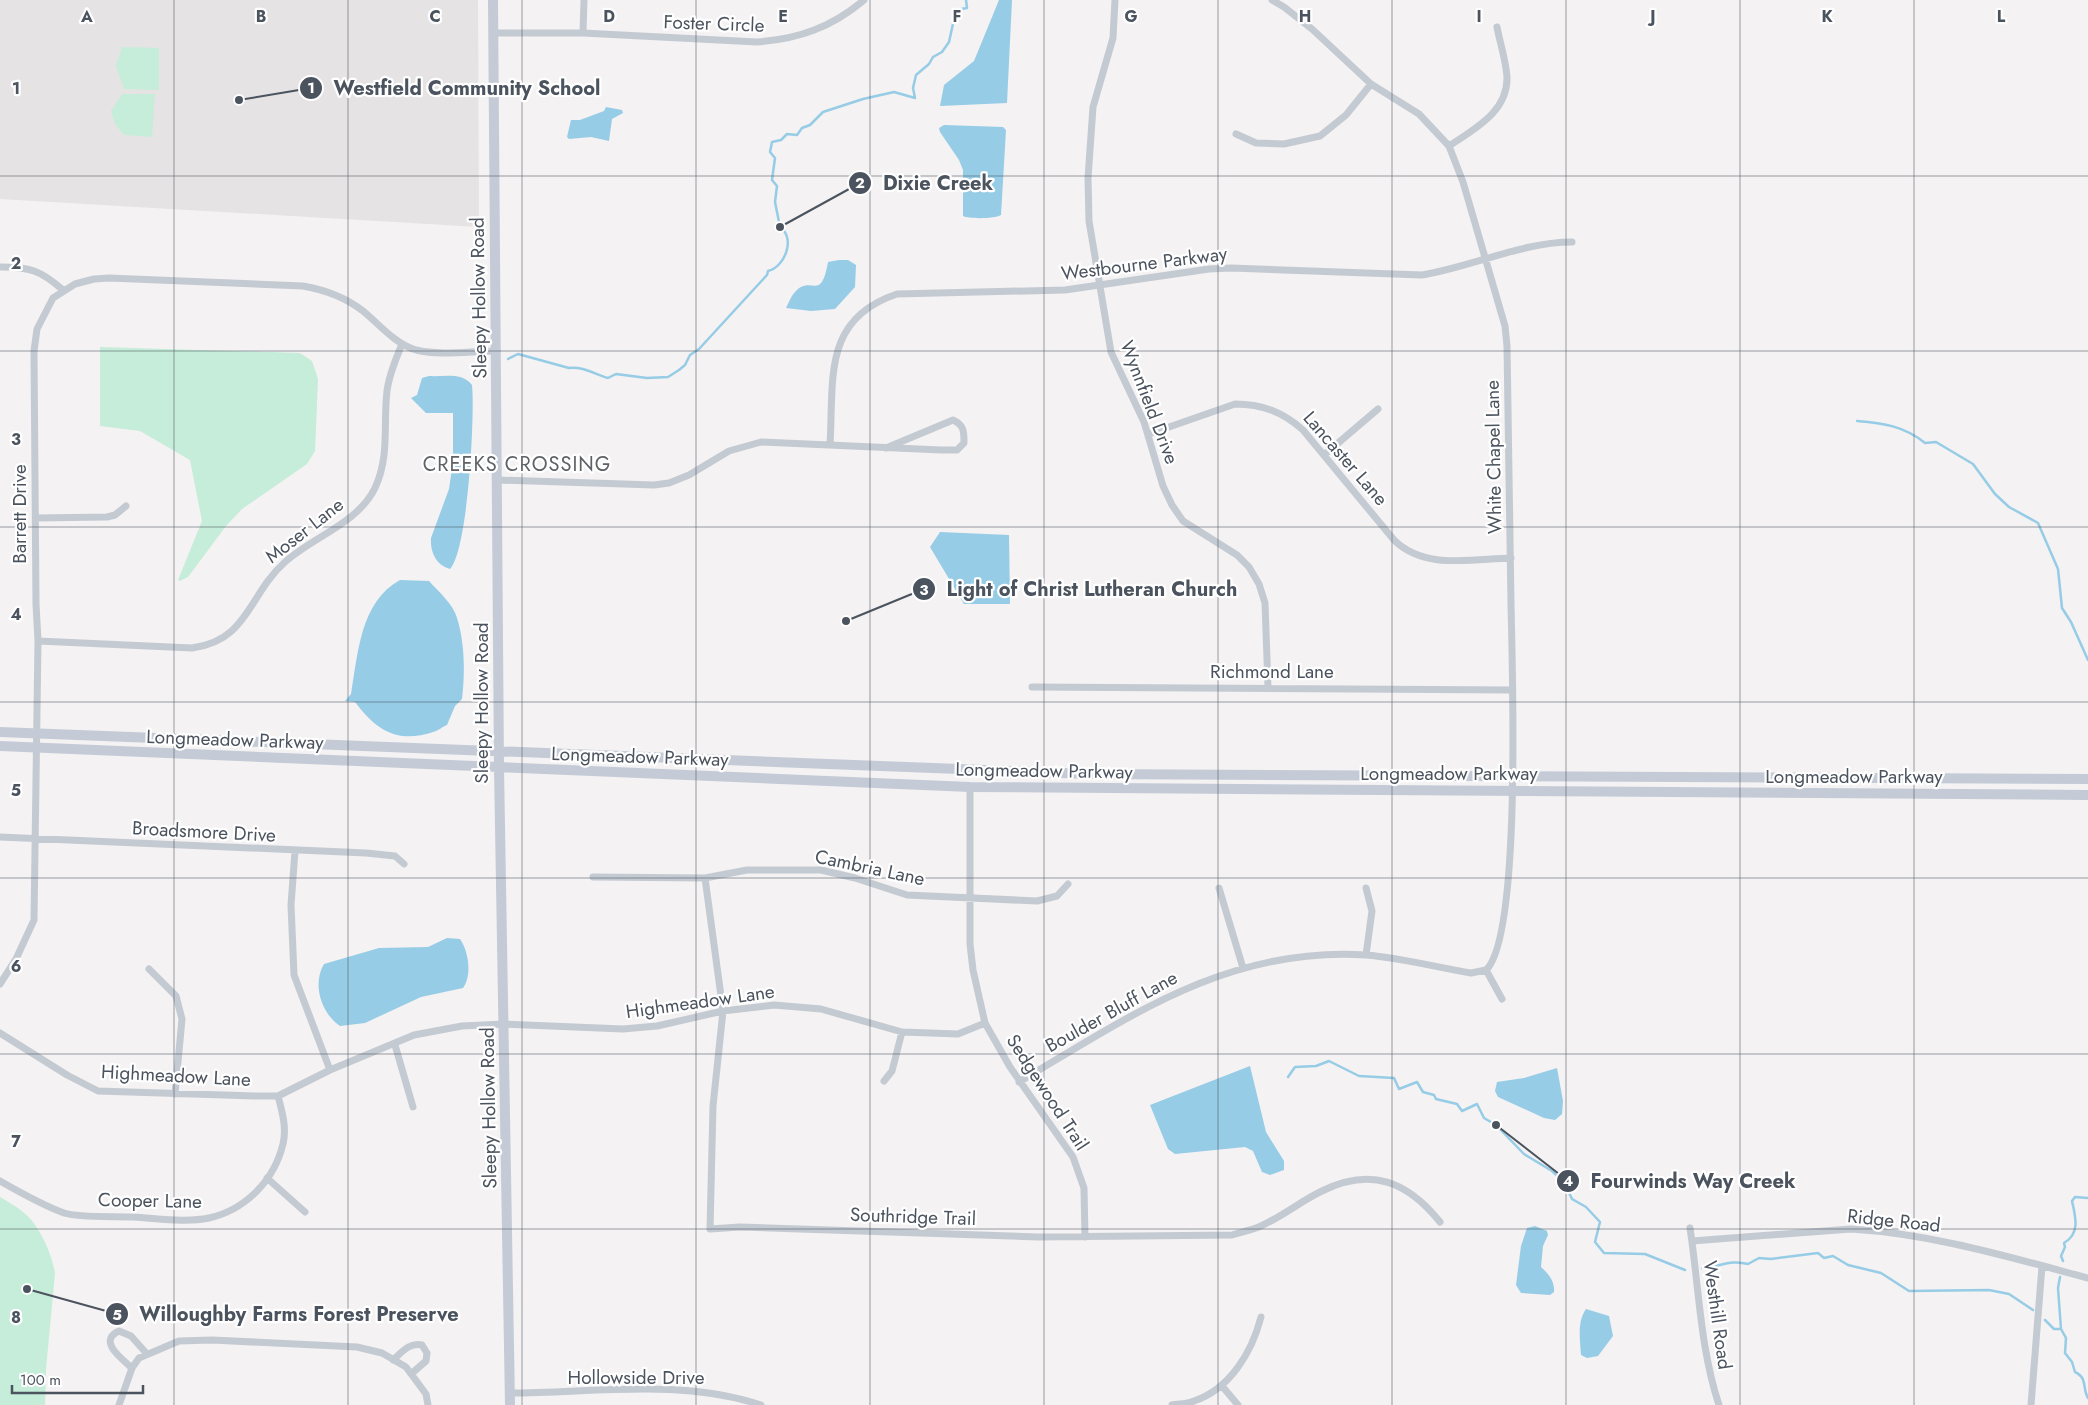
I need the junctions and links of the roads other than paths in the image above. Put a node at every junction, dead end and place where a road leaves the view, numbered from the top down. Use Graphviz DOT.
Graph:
graph roads {
  1 [pos="493,0"];
  2 [pos="584,0"];
  3 [pos="864,0"];
  4 [pos="1115,0"];
  5 [pos="1272,0"];
  6 [pos="1497,26"];
  7 [pos="494,33"];
  8 [pos="583,33"];
  9 [pos="1371,84"];
  10 [pos="1236,134"];
  11 [pos="1449,146"];
  12 [pos="1572,242"];
  13 [pos="1486,260"];
  14 [pos="0,267"];
  15 [pos="1099,286"];
  16 [pos="63,290"];
  17 [pos="402,344"];
  18 [pos="497,351"];
  19 [pos="1378,409"];
  20 [pos="1149,434"];
  21 [pos="830,444"];
  22 [pos="886,448"];
  23 [pos="1324,455"];
  24 [pos="498,480"];
  25 [pos="126,506"];
  26 [pos="36,518"];
  27 [pos="1510,558"];
  28 [pos="38,642"];
  29 [pos="1032,687"];
  30 [pos="1268,687"];
  31 [pos="1512,690"];
  32 [pos="0,732"];
  33 [pos="35,733"];
  34 [pos="0,746"];
  35 [pos="35,748"];
  36 [pos="499,752"];
  37 [pos="499,768"];
  38 [pos="1513,776"];
  39 [pos="2088,779"];
  40 [pos="970,787"];
  41 [pos="1513,791"];
  42 [pos="2088,796"];
  43 [pos="0,837"];
  44 [pos="34,838"];
  45 [pos="295,852"];
  46 [pos="404,864"];
  47 [pos="593,877"];
  48 [pos="705,878"];
  49 [pos="1068,884"];
  50 [pos="1219,888"];
  51 [pos="1366,888"];
  52 [pos="969,899"];
  53 [pos="1366,955"];
  54 [pos="149,968"];
  55 [pos="1243,968"];
  56 [pos="1486,970"];
  57 [pos="0,984"];
  58 [pos="1502,999"];
  59 [pos="723,1011"];
  60 [pos="985,1022"];
  61 [pos="504,1024"];
  62 [pos="902,1032"];
  63 [pos="0,1033"];
  64 [pos="395,1045"];
  65 [pos="330,1070"];
  66 [pos="884,1081"];
  67 [pos="1019,1082"];
  68 [pos="175,1094"];
  69 [pos="278,1096"];
  70 [pos="413,1107"];
  71 [pos="267,1178"];
  72 [pos="0,1181"];
  73 [pos="305,1212"];
  74 [pos="1440,1222"];
  75 [pos="1690,1228"];
  76 [pos="1085,1238"];
  77 [pos="1692,1241"];
  78 [pos="2042,1266"];
  79 [pos="2088,1278"];
  80 [pos="1261,1317"];
  81 [pos="147,1354"];
  82 [pos="394,1360"];
  83 [pos="132,1368"];
  84 [pos="411,1374"];
  85 [pos="1222,1386"];
  86 [pos="510,1393"];
  87 [pos="119,1405"];
  88 [pos="428,1405"];
  89 [pos="510,1405"];
  90 [pos="761,1405"];
  91 [pos="1172,1405"];
  92 [pos="1238,1405"];
  93 [pos="1719,1405"];
  94 [pos="2031,1405"];
  1 -- 7 [label="street, Sleepy Hollow Road"];
  2 -- 8 [label="street"];
  3 -- 8 [label="street, Foster Circle"];
  4 -- 15 [label="street, Wynnfield Drive"];
  5 -- 9 [label="street, White Chapel Lane"];
  6 -- 11 [label="street"];
  7 -- 8 [label="street, Foster Circle"];
  7 -- 18 [label="street, Sleepy Hollow Road"];
  9 -- 10 [label="street"];
  9 -- 11 [label="street, White Chapel Lane"];
  11 -- 13 [label="street, White Chapel Lane"];
  12 -- 13 [label="street, Westbourne Parkway"];
  13 -- 15 [label="street, Westbourne Parkway"];
  13 -- 27 [label="street, White Chapel Lane"];
  14 -- 16 [label="street"];
  15 -- 20 [label="street, Wynnfield Drive"];
  15 -- 21 [label="street, Westbourne Parkway"];
  16 -- 17 [label="street, Barrett Drive"];
  16 -- 26 [label="street, Barrett Drive"];
  17 -- 18 [label="street, Barrett Drive"];
  17 -- 28 [label="street, Moser Lane"];
  18 -- 24 [label="street, Sleepy Hollow Road"];
  19 -- 23 [label="street"];
  20 -- 23 [label="street, Lancaster Lane"];
  20 -- 30 [label="street, Wynnfield Drive"];
  21 -- 22 [label="street"];
  21 -- 24 [label="street"];
  22 -- 22 [label="street"];
  23 -- 27 [label="street, Lancaster Lane"];
  24 -- 36 [label="street, Sleepy Hollow Road"];
  25 -- 26 [label="street"];
  26 -- 28 [label="street, Barrett Drive"];
  27 -- 31 [label="street, White Chapel Lane"];
  28 -- 33 [label="street, Barrett Drive"];
  29 -- 30 [label="street, Richmond Lane"];
  30 -- 31 [label="street, Richmond Lane"];
  31 -- 38 [label="street, White Chapel Lane"];
  32 -- 33 [label="street, Longmeadow Parkway"];
  33 -- 35 [label="street, Barrett Drive"];
  33 -- 36 [label="street, Longmeadow Parkway"];
  34 -- 35 [label="street, Longmeadow Parkway"];
  35 -- 37 [label="street, Longmeadow Parkway"];
  35 -- 44 [label="street, Barrett Drive"];
  36 -- 37 [label="street, Sleepy Hollow Road"];
  36 -- 38 [label="street, Longmeadow Parkway"];
  37 -- 40 [label="street, Longmeadow Parkway"];
  37 -- 61 [label="street, Sleepy Hollow Road"];
  38 -- 39 [label="street, Longmeadow Parkway"];
  38 -- 41 [label="street, White Chapel Lane"];
  40 -- 41 [label="street, Longmeadow Parkway"];
  40 -- 52 [label="street, Sedgewood Trail"];
  41 -- 42 [label="street, Longmeadow Parkway"];
  41 -- 56 [label="street, White Chapel Lane"];
  43 -- 44 [label="street, Broadsmore Drive"];
  44 -- 45 [label="street, Broadsmore Drive"];
  44 -- 57 [label="street, Barrett Drive"];
  45 -- 46 [label="street, Broadsmore Drive"];
  45 -- 65 [label="street"];
  47 -- 48 [label="street, Cambria Lane"];
  48 -- 52 [label="street, Cambria Lane"];
  48 -- 59 [label="street, Southridge Trail"];
  49 -- 52 [label="street, Cambria Lane"];
  50 -- 55 [label="street"];
  51 -- 53 [label="street"];
  52 -- 60 [label="street, Sedgewood Trail"];
  53 -- 55 [label="street, Boulder Bluff Lane"];
  53 -- 56 [label="street, Boulder Bluff Lane"];
  54 -- 68 [label="street"];
  55 -- 67 [label="street, Boulder Bluff Lane"];
  56 -- 58 [label="street"];
  59 -- 61 [label="street, Highmeadow Lane"];
  59 -- 62 [label="street, Highmeadow Lane"];
  59 -- 76 [label="street, Southridge Trail"];
  60 -- 62 [label="street, Highmeadow Lane"];
  60 -- 67 [label="street, Sedgewood Trail"];
  61 -- 64 [label="street, Highmeadow Lane"];
  61 -- 86 [label="street, Sleepy Hollow Road"];
  62 -- 66 [label="street"];
  63 -- 68 [label="street, Highmeadow Lane"];
  64 -- 65 [label="street, Highmeadow Lane"];
  64 -- 70 [label="street"];
  65 -- 69 [label="street, Highmeadow Lane"];
  67 -- 76 [label="street, Sedgewood Trail"];
  68 -- 69 [label="street, Highmeadow Lane"];
  69 -- 71 [label="street, Cooper Lane"];
  71 -- 72 [label="street, Cooper Lane"];
  71 -- 73 [label="street"];
  74 -- 76 [label="street, Southridge Trail"];
  75 -- 77 [label="street, Westhill Road"];
  77 -- 78 [label="street, Ridge Road"];
  77 -- 93 [label="street, Westhill Road"];
  78 -- 79 [label="street, Ridge Road"];
  78 -- 94 [label="street"];
  80 -- 85 [label="street"];
  81 -- 82 [label="street"];
  81 -- 83 [label="street"];
  81 -- 83 [label="street"];
  82 -- 84 [label="street"];
  82 -- 84 [label="street"];
  83 -- 87 [label="street"];
  84 -- 88 [label="street"];
  85 -- 91 [label="street"];
  85 -- 92 [label="street"];
  86 -- 89 [label="street, Sleepy Hollow Road"];
  86 -- 90 [label="street, Hollowside Drive"];
}
